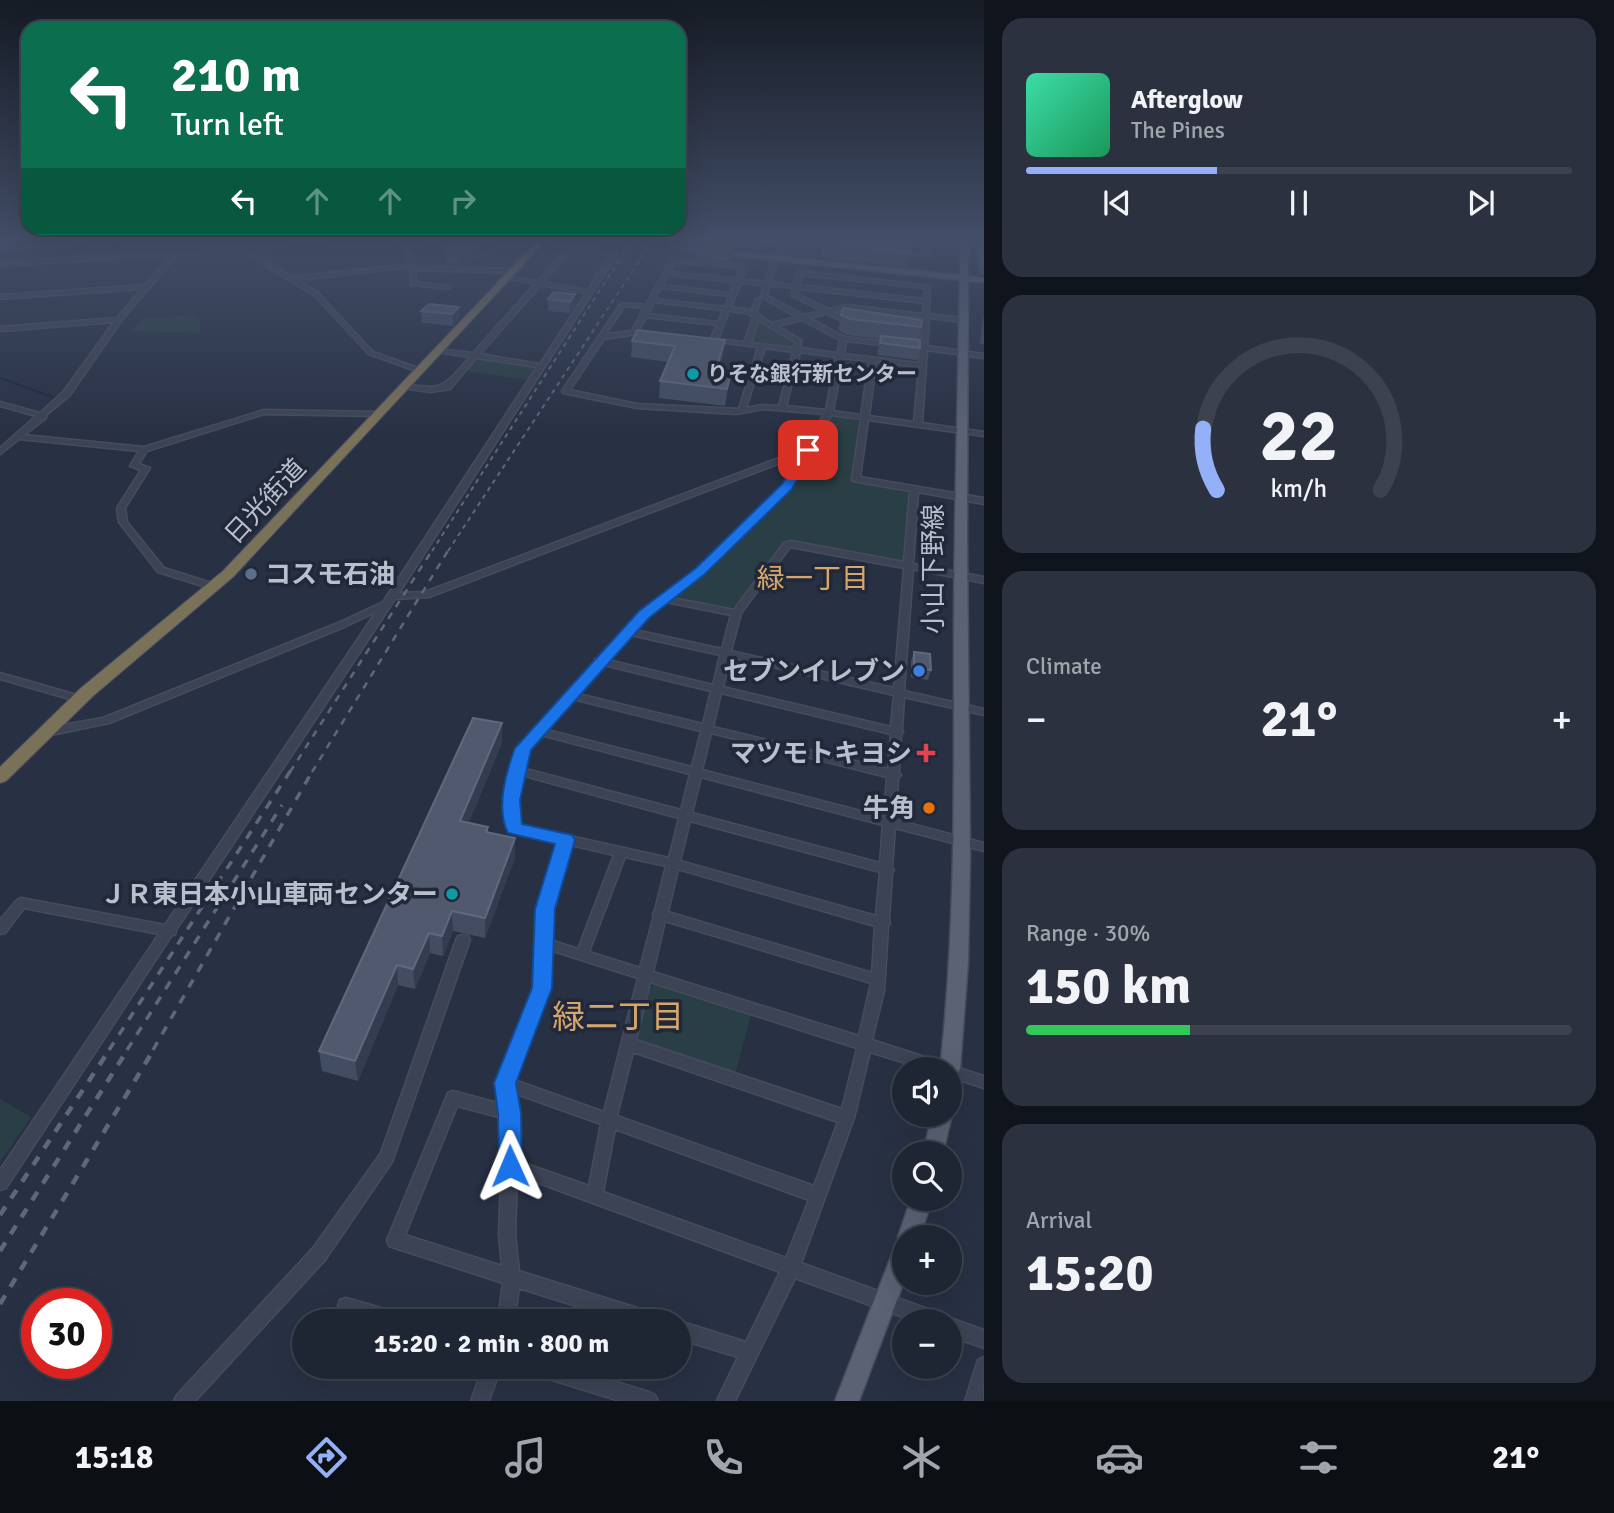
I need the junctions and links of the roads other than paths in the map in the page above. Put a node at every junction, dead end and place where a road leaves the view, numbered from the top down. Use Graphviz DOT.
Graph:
graph roads {
  1 [pos="134,302"];
  2 [pos="324,302"];
  3 [pos="482,302"];
  4 [pos="521,302"];
  5 [pos="582,302"];
  6 [pos="729,302"];
  7 [pos="757,302"];
  8 [pos="775,302"];
  9 [pos="808,302"];
  10 [pos="927,302"];
  11 [pos="964,302"];
  12 [pos="650,304"];
  13 [pos="727,309"];
  14 [pos="747,311"];
  15 [pos="826,312"];
  16 [pos="643,315"];
  17 [pos="926,316"];
  18 [pos="756,317"];
  19 [pos="803,317"];
  20 [pos="119,320"];
  21 [pos="964,320"];
  22 [pos="721,324"];
  23 [pos="860,324"];
  24 [pos="771,325"];
  25 [pos="899,328"];
  26 [pos="0,329"];
  27 [pos="635,331"];
  28 [pos="925,331"];
  29 [pos="648,332"];
  30 [pos="601,337"];
  31 [pos="701,339"];
  32 [pos="843,339"];
  33 [pos="714,341"];
  34 [pos="747,345"];
  35 [pos="897,345"];
  36 [pos="762,346"];
  37 [pos="910,347"];
  38 [pos="923,348"];
  39 [pos="797,350"];
  40 [pos="437,351"];
  41 [pos="964,353"];
  42 [pos="475,356"];
  43 [pos="840,356"];
  44 [pos="984,356"];
  45 [pos="873,359"];
  46 [pos="922,365"];
  47 [pos="542,366"];
  48 [pos="419,370"];
  49 [pos="404,386"];
  50 [pos="0,404"];
  51 [pos="782,408"];
  52 [pos="743,409"];
  53 [pos="829,412"];
  54 [pos="377,414"];
  55 [pos="44,416"];
  56 [pos="866,417"];
  57 [pos="918,424"];
  58 [pos="963,431"];
  59 [pos="984,434"];
  60 [pos="19,437"];
  61 [pos="144,449"];
  62 [pos="808,450"];
  63 [pos="0,452"];
  64 [pos="914,489"];
  65 [pos="961,497"];
  66 [pos="984,501"];
  67 [pos="908,567"];
  68 [pos="961,576"];
  69 [pos="984,580"];
  70 [pos="215,587"];
  71 [pos="665,599"];
  72 [pos="389,600"];
  73 [pos="736,613"];
  74 [pos="628,631"];
  75 [pos="726,653"];
  76 [pos="599,662"];
  77 [pos="0,676"];
  78 [pos="717,690"];
  79 [pos="901,693"];
  80 [pos="569,695"];
  81 [pos="80,699"];
  82 [pos="962,707"];
  83 [pos="984,712"];
  84 [pos="706,728"];
  85 [pos="538,731"];
  86 [pos="46,732"];
  87 [pos="898,732"];
  88 [pos="516,770"];
  89 [pos="695,771"];
  90 [pos="895,775"];
  91 [pos="0,778"];
  92 [pos="685,815"];
  93 [pos="891,823"];
  94 [pos="566,840"];
  95 [pos="964,842"];
  96 [pos="984,846"];
  97 [pos="621,852"];
  98 [pos="672,863"];
  99 [pos="888,870"];
  100 [pos="659,914"];
  101 [pos="884,923"];
  102 [pos="0,929"];
  103 [pos="170,931"];
  104 [pos="463,940"];
  105 [pos="543,943"];
  106 [pos="582,954"];
  107 [pos="645,973"];
  108 [pos="878,980"];
  109 [pos="629,1044"];
  110 [pos="865,1045"];
  111 [pos="904,1057"];
  112 [pos="951,1057"];
  113 [pos="962,1074"];
  114 [pos="984,1082"];
  115 [pos="505,1083"];
  116 [pos="510,1113"];
  117 [pos="847,1118"];
  118 [pos="609,1120"];
  119 [pos="510,1166"];
  120 [pos="0,1183"];
  121 [pos="595,1195"];
  122 [pos="817,1195"];
  123 [pos="791,1268"];
  124 [pos="512,1280"];
  125 [pos="892,1283"];
  126 [pos="885,1302"];
  127 [pos="346,1306"];
  128 [pos="356,1309"];
  129 [pos="510,1309"];
  130 [pos="610,1309"];
  131 [pos="904,1309"];
  132 [pos="962,1331"];
  133 [pos="691,1334"];
  134 [pos="984,1339"];
  135 [pos="750,1352"];
  136 [pos="984,1367"];
  137 [pos="488,1379"];
  138 [pos="578,1379"];
  139 [pos="183,1401"];
  140 [pos="480,1401"];
  141 [pos="649,1401"];
  142 [pos="726,1401"];
  143 [pos="847,1401"];
  144 [pos="974,1401"];
  1 -- 20 [label="street"];
  2 -- 48 [label="street"];
  3 -- 40 [label="highway, 日光街道"];
  4 -- 42 [label="street"];
  5 -- 47 [label="street"];
  6 -- 13 [label="street"];
  7 -- 14 [label="street"];
  8 -- 19 [label="street"];
  9 -- 15 [label="street"];
  10 -- 17 [label="street"];
  11 -- 21 [label="main road, 小山下野線"];
  12 -- 13 [label="street"];
  12 -- 16 [label="street"];
  12 -- 30 [label="street"];
  13 -- 14 [label="street"];
  13 -- 22 [label="street"];
  14 -- 18 [label="street"];
  15 -- 17 [label="street"];
  15 -- 19 [label="street"];
  15 -- 23 [label="street"];
  16 -- 22 [label="street"];
  16 -- 27 [label="street"];
  17 -- 21 [label="street"];
  17 -- 28 [label="street"];
  18 -- 24 [label="street"];
  18 -- 34 [label="street"];
  19 -- 24 [label="street"];
  19 -- 32 [label="street"];
  20 -- 26 [label="street"];
  20 -- 55 [label="street"];
  21 -- 41 [label="main road, 小山下野線"];
  22 -- 33 [label="street"];
  24 -- 39 [label="street"];
  25 -- 28 [label="street"];
  27 -- 29 [label="street"];
  27 -- 30 [label="street"];
  28 -- 38 [label="street"];
  30 -- 52 [label="street"];
  31 -- 33 [label="street"];
  32 -- 35 [label="street"];
  32 -- 43 [label="street"];
  33 -- 34 [label="street"];
  34 -- 36 [label="street"];
  36 -- 39 [label="street"];
  36 -- 52 [label="street"];
  37 -- 38 [label="street"];
  38 -- 41 [label="street"];
  38 -- 46 [label="street"];
  39 -- 43 [label="street"];
  39 -- 51 [label="street"];
  40 -- 42 [label="street"];
  40 -- 48 [label="highway, 日光街道"];
  41 -- 44 [label="street"];
  41 -- 58 [label="main road, 小山下野線"];
  42 -- 47 [label="street"];
  42 -- 49 [label="street"];
  43 -- 45 [label="street"];
  43 -- 53 [label="street"];
  45 -- 46 [label="street"];
  45 -- 56 [label="street"];
  46 -- 57 [label="street"];
  47 -- 72 [label="street"];
  48 -- 49 [label="highway, 日光街道"];
  49 -- 54 [label="highway, 日光街道"];
  50 -- 55 [label="street"];
  51 -- 52 [label="street"];
  51 -- 53 [label="street"];
  53 -- 56 [label="street"];
  53 -- 62 [label="street"];
  54 -- 61 [label="street"];
  54 -- 70 [label="highway, 日光街道"];
  55 -- 60 [label="street"];
  56 -- 57 [label="street"];
  56 -- 64 [label="street"];
  57 -- 58 [label="street"];
  58 -- 59 [label="street"];
  58 -- 65 [label="main road, 小山下野線"];
  60 -- 61 [label="street"];
  60 -- 63 [label="street"];
  61 -- 70 [label="street"];
  62 -- 71 [label="street"];
  62 -- 72 [label="street"];
  64 -- 65 [label="street"];
  64 -- 67 [label="street"];
  65 -- 66 [label="street"];
  65 -- 68 [label="main road, 小山下野線"];
  67 -- 68 [label="street"];
  67 -- 73 [label="street"];
  67 -- 79 [label="street"];
  68 -- 69 [label="street"];
  68 -- 82 [label="main road, 小山下野線"];
  70 -- 81 [label="highway, 日光街道"];
  71 -- 73 [label="street"];
  71 -- 74 [label="street"];
  72 -- 86 [label="street"];
  72 -- 103 [label="street"];
  73 -- 75 [label="street"];
  74 -- 75 [label="street"];
  74 -- 76 [label="street"];
  75 -- 78 [label="street"];
  75 -- 79 [label="street"];
  76 -- 78 [label="street"];
  76 -- 80 [label="street"];
  77 -- 81 [label="street"];
  78 -- 84 [label="street"];
  78 -- 87 [label="street"];
  79 -- 82 [label="street"];
  79 -- 87 [label="street"];
  80 -- 84 [label="street"];
  80 -- 85 [label="street"];
  81 -- 86 [label="highway, 日光街道"];
  82 -- 83 [label="street"];
  82 -- 95 [label="main road, 小山下野線"];
  84 -- 89 [label="street"];
  84 -- 90 [label="street"];
  85 -- 88 [label="street"];
  85 -- 89 [label="street"];
  86 -- 91 [label="highway, 日光街道"];
  87 -- 90 [label="street"];
  88 -- 92 [label="street"];
  88 -- 94 [label="street"];
  89 -- 92 [label="street"];
  89 -- 93 [label="street"];
  90 -- 93 [label="street"];
  92 -- 98 [label="street"];
  92 -- 99 [label="street"];
  93 -- 95 [label="street"];
  93 -- 99 [label="street"];
  94 -- 97 [label="street"];
  94 -- 105 [label="street"];
  95 -- 96 [label="street"];
  95 -- 112 [label="main road, 小山下野線"];
  97 -- 98 [label="street"];
  97 -- 106 [label="street"];
  98 -- 100 [label="street"];
  98 -- 101 [label="street"];
  99 -- 101 [label="street"];
  100 -- 107 [label="street"];
  100 -- 108 [label="street"];
  101 -- 108 [label="street"];
  102 -- 103 [label="street"];
  103 -- 120 [label="street"];
  104 -- 139 [label="street"];
  105 -- 106 [label="street"];
  105 -- 115 [label="street"];
  106 -- 107 [label="street"];
  107 -- 109 [label="street"];
  107 -- 110 [label="street"];
  108 -- 110 [label="street"];
  109 -- 117 [label="street"];
  109 -- 118 [label="street"];
  110 -- 111 [label="street"];
  110 -- 117 [label="street"];
  113 -- 114 [label="street"];
  115 -- 116 [label="street"];
  115 -- 118 [label="street"];
  116 -- 119 [label="street"];
  116 -- 124 [label="street"];
  117 -- 122 [label="street"];
  118 -- 121 [label="street"];
  118 -- 122 [label="street"];
  119 -- 121 [label="street"];
  119 -- 124 [label="street"];
  121 -- 123 [label="street"];
  122 -- 123 [label="street"];
  123 -- 126 [label="street"];
  123 -- 135 [label="street"];
  124 -- 129 [label="street"];
  124 -- 130 [label="street"];
  125 -- 126 [label="main road"];
  126 -- 131 [label="street"];
  126 -- 143 [label="main road"];
  127 -- 128 [label="street"];
  132 -- 134 [label="street"];
  133 -- 135 [label="street"];
  135 -- 142 [label="street"];
  136 -- 144 [label="street"];
  137 -- 140 [label="street"];
  138 -- 141 [label="street"];
}
